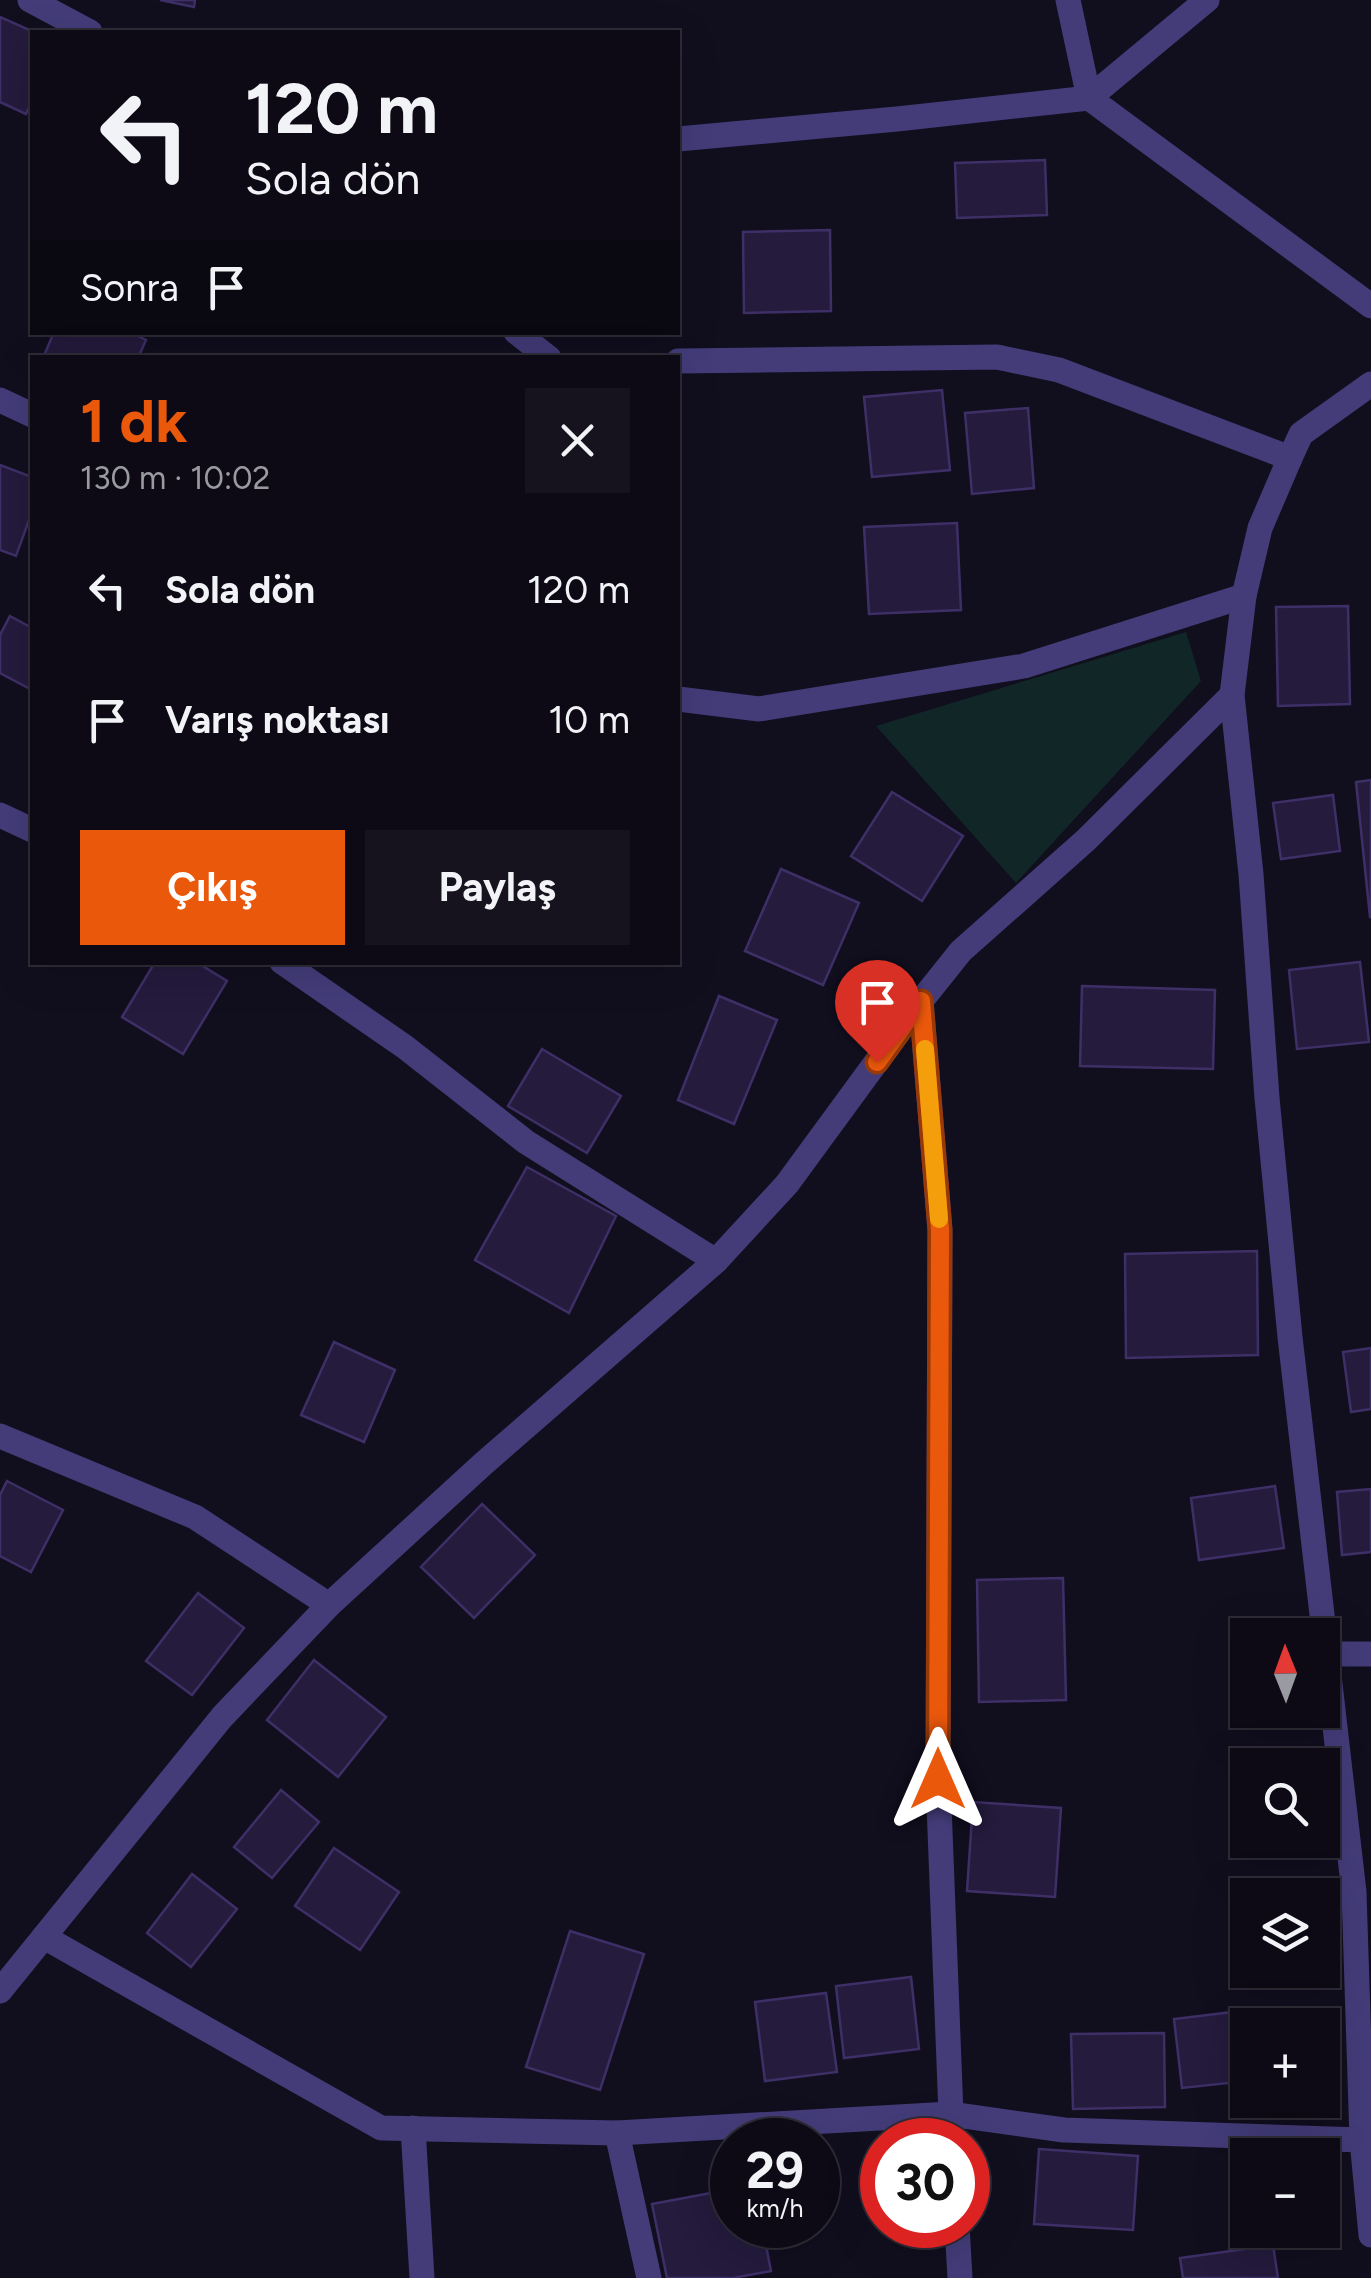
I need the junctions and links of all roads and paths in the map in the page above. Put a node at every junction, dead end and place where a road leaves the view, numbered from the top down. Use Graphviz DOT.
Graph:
graph roads {
  1 [pos="30,0"];
  2 [pos="1068,0"];
  3 [pos="1207,0"];
  4 [pos="86,30"];
  5 [pos="1089,98"];
  6 [pos="680,140"];
  7 [pos="1371,306"];
  8 [pos="520,335"];
  9 [pos="545,355"];
  10 [pos="680,361"];
  11 [pos="1371,384"];
  12 [pos="0,400"];
  13 [pos="30,414"];
  14 [pos="1290,458"];
  15 [pos="1244,596"];
  16 [pos="1232,695"];
  17 [pos="680,698"];
  18 [pos="0,816"];
  19 [pos="30,829"];
  20 [pos="286,965"];
  21 [pos="921,1001"];
  22 [pos="716,1261"];
  23 [pos="0,1436"];
  24 [pos="329,1605"];
  25 [pos="1323,1618"];
  26 [pos="1340,1654"];
  27 [pos="1371,1654"];
  28 [pos="1335,1728"];
  29 [pos="44,1936"];
  30 [pos="0,1992"];
  31 [pos="950,2114"];
  32 [pos="950,2118"];
  33 [pos="412,2128"];
  34 [pos="616,2133"];
  35 [pos="1362,2140"];
  36 [pos="1371,2236"];
  37 [pos="958,2248"];
  38 [pos="422,2278"];
  39 [pos="649,2278"];
  40 [pos="960,2278"];
  1 -- 4 [label="street"];
  2 -- 5 [label="street"];
  3 -- 5 [label="street"];
  5 -- 6 [label="street"];
  5 -- 7 [label="street"];
  8 -- 9 [label="street"];
  10 -- 14 [label="street"];
  11 -- 14 [label="street"];
  12 -- 13 [label="street"];
  14 -- 15 [label="street"];
  15 -- 16 [label="street"];
  15 -- 17 [label="street"];
  16 -- 21 [label="street"];
  16 -- 25 [label="street"];
  18 -- 19 [label="street"];
  20 -- 22 [label="street"];
  21 -- 22 [label="street"];
  21 -- 31 [label="street"];
  22 -- 24 [label="street"];
  23 -- 24 [label="street"];
  24 -- 29 [label="street"];
  26 -- 27 [label="street"];
  28 -- 35 [label="street"];
  29 -- 30 [label="street"];
  29 -- 33 [label="street"];
  31 -- 32 [label="street"];
  31 -- 34 [label="street"];
  31 -- 35 [label="street"];
  33 -- 34 [label="street"];
  33 -- 38 [label="street"];
  34 -- 39 [label="street"];
  35 -- 36 [label="street"];
  37 -- 40 [label="street"];
}
